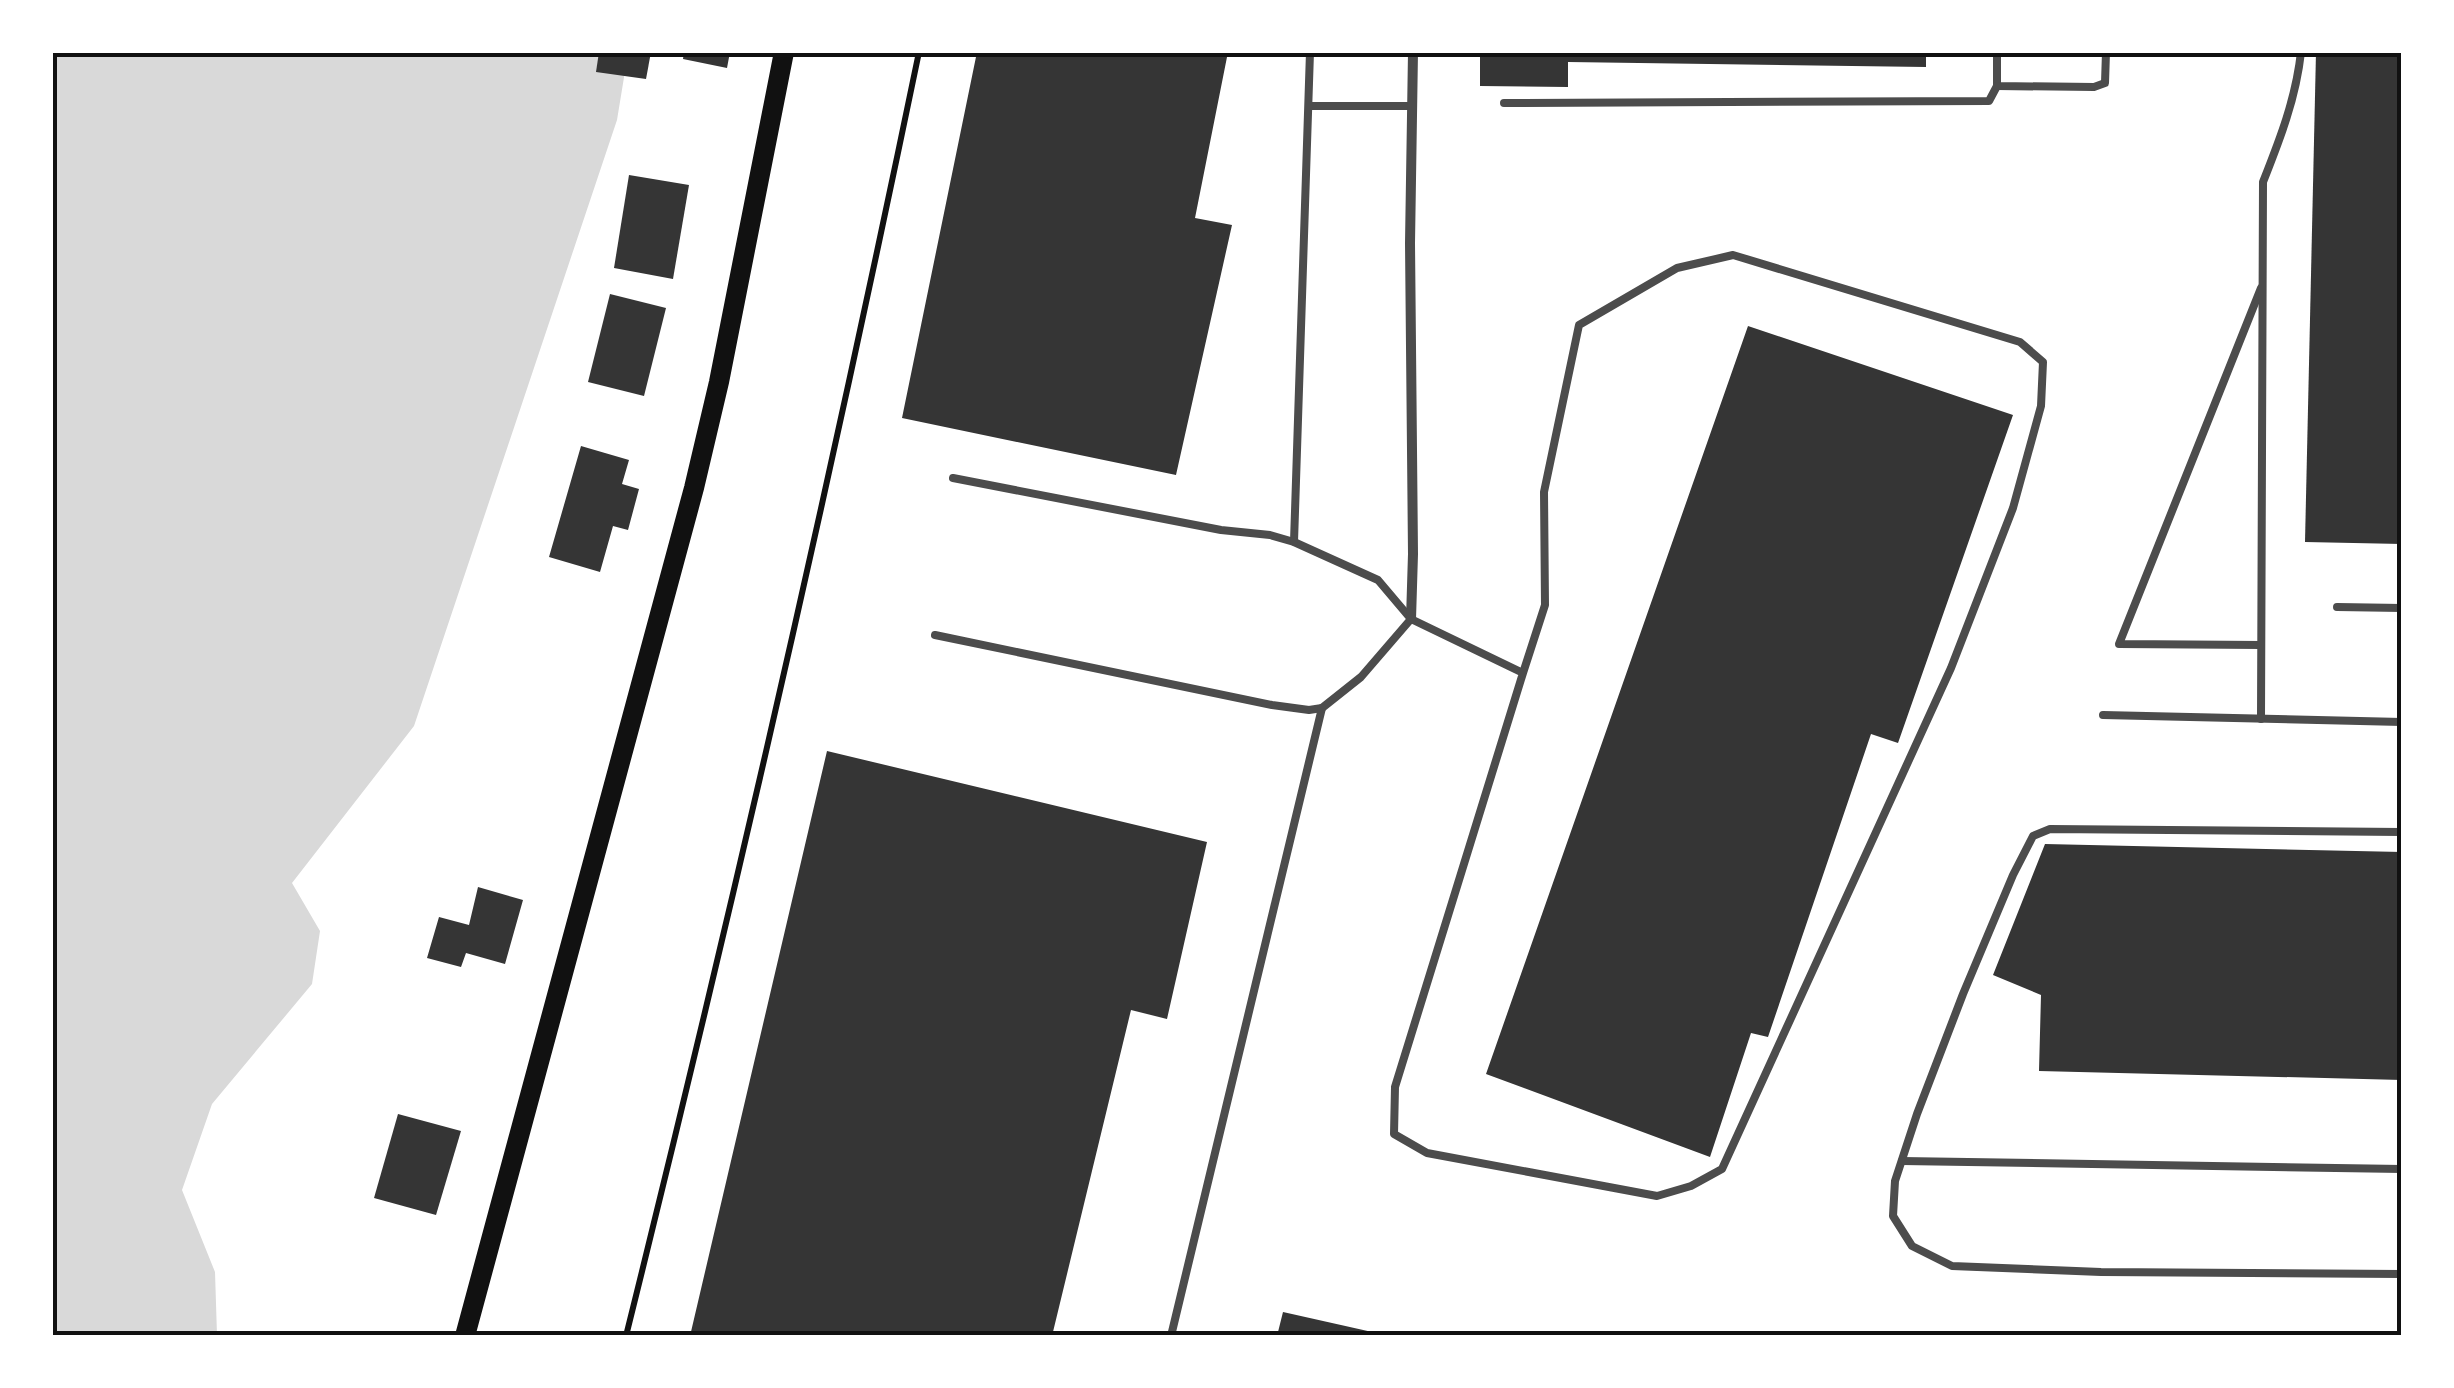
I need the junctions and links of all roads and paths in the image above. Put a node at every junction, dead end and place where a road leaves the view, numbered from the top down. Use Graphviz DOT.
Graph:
graph roads {
  1 [pos="784,52"];
  2 [pos="919,52"];
  3 [pos="1310,52"];
  4 [pos="1413,52"];
  5 [pos="1997,52"];
  6 [pos="2106,52"];
  7 [pos="2301,52"];
  8 [pos="1996,86"];
  9 [pos="1504,103"];
  10 [pos="1309,106"];
  11 [pos="1412,106"];
  12 [pos="2263,283"];
  13 [pos="953,478"];
  14 [pos="1294,542"];
  15 [pos="2337,607"];
  16 [pos="2402,608"];
  17 [pos="1411,619"];
  18 [pos="935,634"];
  19 [pos="2260,645"];
  20 [pos="1522,673"];
  21 [pos="1322,708"];
  22 [pos="2103,715"];
  23 [pos="2260,719"];
  24 [pos="2402,722"];
  25 [pos="2402,832"];
  26 [pos="1902,1160"];
  27 [pos="2402,1169"];
  28 [pos="2402,1274"];
  29 [pos="464,1336"];
  30 [pos="626,1336"];
  31 [pos="1171,1336"];
  1 -- 29 [label="main road"];
  2 -- 30 [label="path"];
  3 -- 10 [label="lane"];
  4 -- 11 [label="street"];
  5 -- 8 [label="lane"];
  6 -- 8 [label="lane"];
  7 -- 12 [label="lane"];
  8 -- 9 [label="lane"];
  10 -- 11 [label="lane"];
  10 -- 14 [label="lane"];
  11 -- 17 [label="street"];
  12 -- 19 [label="lane"];
  12 -- 19 [label="lane"];
  13 -- 14 [label="lane"];
  14 -- 17 [label="lane"];
  15 -- 16 [label="lane"];
  17 -- 20 [label="lane"];
  17 -- 21 [label="lane"];
  18 -- 21 [label="lane"];
  19 -- 23 [label="lane"];
  20 -- 20 [label="lane"];
  21 -- 31 [label="lane"];
  22 -- 23 [label="lane"];
  23 -- 24 [label="lane"];
  25 -- 26 [label="lane"];
  26 -- 27 [label="lane"];
  26 -- 28 [label="lane"];
}
